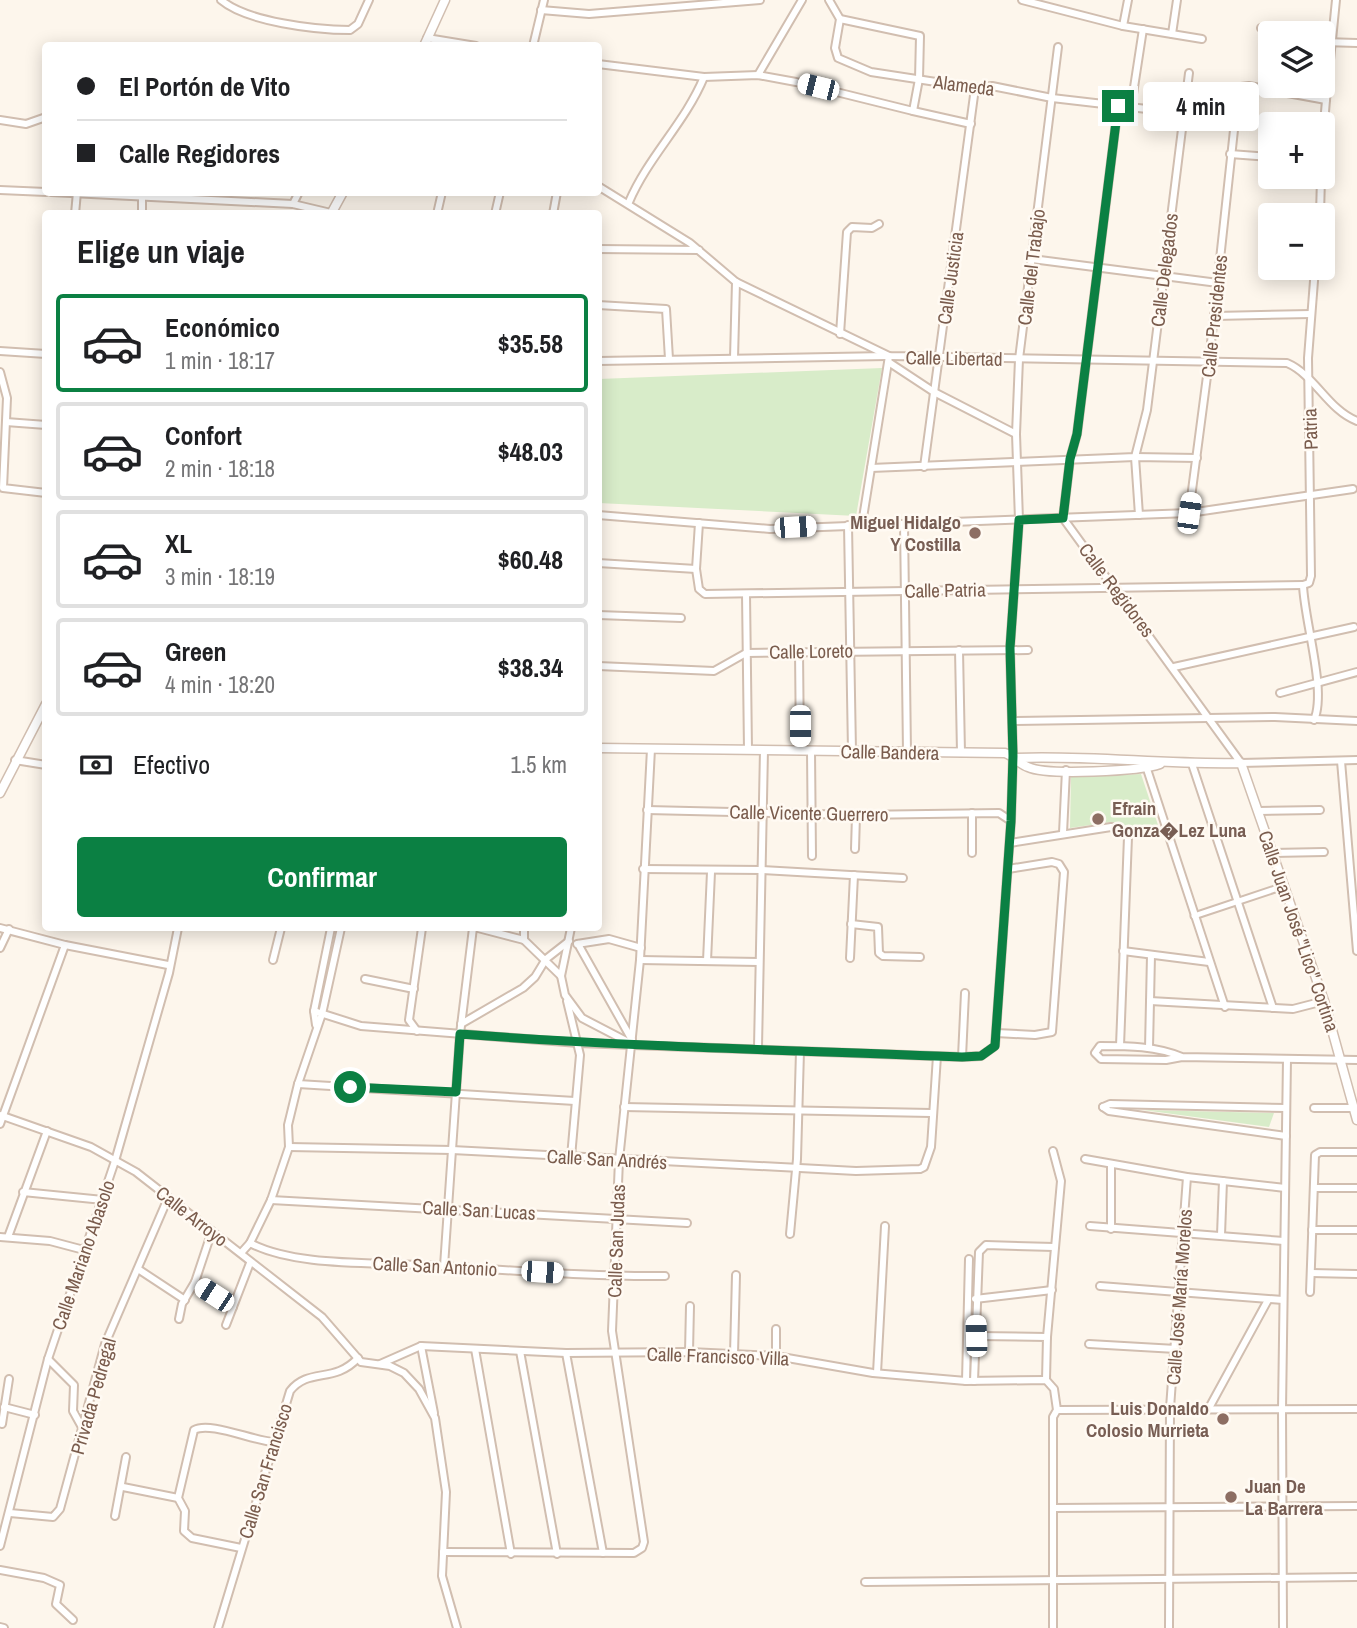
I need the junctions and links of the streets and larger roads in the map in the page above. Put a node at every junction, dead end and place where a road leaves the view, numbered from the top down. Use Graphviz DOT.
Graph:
graph roads {
  1 [pos="220,0"];
  2 [pos="369,0"];
  3 [pos="445,0"];
  4 [pos="544,0"];
  5 [pos="760,0"];
  6 [pos="802,0"];
  7 [pos="829,0"];
  8 [pos="1021,0"];
  9 [pos="1128,0"];
  10 [pos="1177,0"];
  11 [pos="1336,0"];
  12 [pos="541,10"];
  13 [pos="840,19"];
  14 [pos="1334,21"];
  15 [pos="1123,26"];
  16 [pos="1143,30"];
  17 [pos="1172,34"];
  18 [pos="1202,39"];
  19 [pos="425,42"];
  20 [pos="534,42"];
  21 [pos="1335,43"];
  22 [pos="1357,43"];
  23 [pos="1058,47"];
  24 [pos="602,64"];
  25 [pos="1189,73"];
  26 [pos="758,75"];
  27 [pos="704,77"];
  28 [pos="919,79"];
  29 [pos="975,88"];
  30 [pos="1052,98"];
  31 [pos="1326,100"];
  32 [pos="1118,106"];
  33 [pos="1131,107"];
  34 [pos="913,111"];
  35 [pos="1325,112"];
  36 [pos="1183,114"];
  37 [pos="42,118"];
  38 [pos="1233,119"];
  39 [pos="0,120"];
  40 [pos="971,124"];
  41 [pos="1230,154"];
  42 [pos="1258,156"];
  43 [pos="602,188"];
  44 [pos="0,190"];
  45 [pos="42,192"];
  46 [pos="126,196"];
  47 [pos="156,196"];
  48 [pos="185,196"];
  49 [pos="297,196"];
  50 [pos="142,197"];
  51 [pos="629,202"];
  52 [pos="293,204"];
  53 [pos="142,210"];
  54 [pos="318,210"];
  55 [pos="879,224"];
  56 [pos="602,249"];
  57 [pos="699,250"];
  58 [pos="1032,259"];
  59 [pos="1098,267"];
  60 [pos="1165,276"];
  61 [pos="1314,280"];
  62 [pos="736,282"];
  63 [pos="1218,283"];
  64 [pos="602,305"];
  65 [pos="1311,314"];
  66 [pos="1214,316"];
  67 [pos="840,334"];
  68 [pos="0,351"];
  69 [pos="42,354"];
  70 [pos="734,358"];
  71 [pos="669,359"];
  72 [pos="939,359"];
  73 [pos="1019,359"];
  74 [pos="890,360"];
  75 [pos="1086,360"];
  76 [pos="602,361"];
  77 [pos="1152,362"];
  78 [pos="1209,362"];
  79 [pos="0,372"];
  80 [pos="1308,379"];
  81 [pos="934,392"];
  82 [pos="1357,421"];
  83 [pos="6,422"];
  84 [pos="42,425"];
  85 [pos="1016,434"];
  86 [pos="1135,457"];
  87 [pos="1197,458"];
  88 [pos="1070,459"];
  89 [pos="1018,462"];
  90 [pos="924,467"];
  91 [pos="872,468"];
  92 [pos="1353,489"];
  93 [pos="42,493"];
  94 [pos="1311,497"];
  95 [pos="1189,513"];
  96 [pos="602,515"];
  97 [pos="1139,515"];
  98 [pos="1063,518"];
  99 [pos="1019,520"];
  100 [pos="699,523"];
  101 [pos="862,524"];
  102 [pos="904,524"];
  103 [pos="848,525"];
  104 [pos="602,563"];
  105 [pos="696,569"];
  106 [pos="1303,585"];
  107 [pos="1116,588"];
  108 [pos="1013,589"];
  109 [pos="905,591"];
  110 [pos="849,592"];
  111 [pos="746,594"];
  112 [pos="602,615"];
  113 [pos="681,618"];
  114 [pos="1354,627"];
  115 [pos="1310,638"];
  116 [pos="1010,648"];
  117 [pos="850,650"];
  118 [pos="906,650"];
  119 [pos="959,650"];
  120 [pos="1028,650"];
  121 [pos="799,651"];
  122 [pos="746,653"];
  123 [pos="602,666"];
  124 [pos="1174,667"];
  125 [pos="1357,673"];
  126 [pos="1317,684"];
  127 [pos="1280,693"];
  128 [pos="1211,719"];
  129 [pos="41,720"];
  130 [pos="1314,720"];
  131 [pos="1012,721"];
  132 [pos="1357,721"];
  133 [pos="602,748"];
  134 [pos="651,749"];
  135 [pos="748,750"];
  136 [pos="765,750"];
  137 [pos="800,751"];
  138 [pos="811,751"];
  139 [pos="852,751"];
  140 [pos="907,752"];
  141 [pos="961,753"];
  142 [pos="1015,757"];
  143 [pos="15,760"];
  144 [pos="1357,760"];
  145 [pos="1341,761"];
  146 [pos="1241,763"];
  147 [pos="42,764"];
  148 [pos="1146,764"];
  149 [pos="1192,764"];
  150 [pos="1066,770"];
  151 [pos="0,793"];
  152 [pos="647,810"];
  153 [pos="1320,810"];
  154 [pos="1259,811"];
  155 [pos="763,812"];
  156 [pos="972,813"];
  157 [pos="811,814"];
  158 [pos="856,815"];
  159 [pos="1011,821"];
  160 [pos="1063,834"];
  161 [pos="1010,843"];
  162 [pos="855,849"];
  163 [pos="1324,852"];
  164 [pos="972,853"];
  165 [pos="1273,853"];
  166 [pos="812,856"];
  167 [pos="643,869"];
  168 [pos="1008,869"];
  169 [pos="762,870"];
  170 [pos="711,872"];
  171 [pos="854,875"];
  172 [pos="902,878"];
  173 [pos="1284,886"];
  174 [pos="1237,901"];
  175 [pos="1194,916"];
  176 [pos="851,924"];
  177 [pos="0,928"];
  178 [pos="9,929"];
  179 [pos="176,931"];
  180 [pos="280,931"];
  181 [pos="330,931"];
  182 [pos="340,931"];
  183 [pos="422,931"];
  184 [pos="473,931"];
  185 [pos="490,931"];
  186 [pos="524,931"];
  187 [pos="571,931"];
  188 [pos="524,940"];
  189 [pos="569,941"];
  190 [pos="578,944"];
  191 [pos="65,945"];
  192 [pos="0,947"];
  193 [pos="641,948"];
  194 [pos="1124,951"];
  195 [pos="1357,951"];
  196 [pos="1151,955"];
  197 [pos="920,957"];
  198 [pos="850,958"];
  199 [pos="546,959"];
  200 [pos="273,960"];
  201 [pos="640,960"];
  202 [pos="707,961"];
  203 [pos="759,962"];
  204 [pos="1209,962"];
  205 [pos="169,965"];
  206 [pos="561,976"];
  207 [pos="365,979"];
  208 [pos="414,989"];
  209 [pos="965,993"];
  210 [pos="565,995"];
  211 [pos="1150,1001"];
  212 [pos="1324,1001"];
  213 [pos="1224,1007"];
  214 [pos="1273,1008"];
  215 [pos="314,1011"];
  216 [pos="322,1014"];
  217 [pos="409,1020"];
  218 [pos="461,1024"];
  219 [pos="316,1025"];
  220 [pos="398,1027"];
  221 [pos="417,1031"];
  222 [pos="996,1033"];
  223 [pos="460,1034"];
  224 [pos="632,1042"];
  225 [pos="578,1043"];
  226 [pos="1120,1046"];
  227 [pos="758,1047"];
  228 [pos="1149,1048"];
  229 [pos="800,1051"];
  230 [pos="937,1056"];
  231 [pos="962,1057"];
  232 [pos="1182,1057"];
  233 [pos="1287,1059"];
  234 [pos="1342,1060"];
  235 [pos="1357,1060"];
  236 [pos="298,1084"];
  237 [pos="456,1092"];
  238 [pos="575,1101"];
  239 [pos="624,1107"];
  240 [pos="1286,1108"];
  241 [pos="1314,1108"];
  242 [pos="1356,1108"];
  243 [pos="799,1111"];
  244 [pos="931,1113"];
  245 [pos="2,1115"];
  246 [pos="1357,1121"];
  247 [pos="0,1124"];
  248 [pos="47,1131"];
  249 [pos="1286,1136"];
  250 [pos="289,1147"];
  251 [pos="452,1150"];
  252 [pos="1053,1152"];
  253 [pos="1357,1152"];
  254 [pos="571,1157"];
  255 [pos="1085,1159"];
  256 [pos="619,1160"];
  257 [pos="115,1161"];
  258 [pos="1111,1165"];
  259 [pos="795,1167"];
  260 [pos="1187,1177"];
  261 [pos="1223,1181"];
  262 [pos="1285,1188"];
  263 [pos="1314,1188"];
  264 [pos="1357,1188"];
  265 [pos="23,1192"];
  266 [pos="168,1198"];
  267 [pos="103,1200"];
  268 [pos="271,1200"];
  269 [pos="447,1208"];
  270 [pos="615,1219"];
  271 [pos="687,1223"];
  272 [pos="885,1226"];
  273 [pos="1090,1226"];
  274 [pos="1111,1229"];
  275 [pos="1312,1230"];
  276 [pos="1357,1230"];
  277 [pos="212,1231"];
  278 [pos="790,1234"];
  279 [pos="1184,1235"];
  280 [pos="1221,1236"];
  281 [pos="0,1237"];
  282 [pos="8,1237"];
  283 [pos="1284,1241"];
  284 [pos="250,1243"];
  285 [pos="1054,1247"];
  286 [pos="85,1250"];
  287 [pos="241,1253"];
  288 [pos="969,1259"];
  289 [pos="250,1263"];
  290 [pos="444,1266"];
  291 [pos="138,1269"];
  292 [pos="1311,1273"];
  293 [pos="1357,1273"];
  294 [pos="736,1275"];
  295 [pos="665,1276"];
  296 [pos="615,1277"];
  297 [pos="195,1282"];
  298 [pos="1100,1286"];
  299 [pos="1052,1290"];
  300 [pos="1310,1292"];
  301 [pos="1179,1293"];
  302 [pos="975,1298"];
  303 [pos="185,1300"];
  304 [pos="1268,1300"];
  305 [pos="1283,1300"];
  306 [pos="690,1306"];
  307 [pos="233,1307"];
  308 [pos="179,1319"];
  309 [pos="226,1325"];
  310 [pos="776,1329"];
  311 [pos="976,1336"];
  312 [pos="1047,1337"];
  313 [pos="1089,1344"];
  314 [pos="421,1346"];
  315 [pos="475,1349"];
  316 [pos="1176,1349"];
  317 [pos="520,1351"];
  318 [pos="689,1352"];
  319 [pos="566,1353"];
  320 [pos="615,1353"];
  321 [pos="734,1354"];
  322 [pos="776,1356"];
  323 [pos="358,1358"];
  324 [pos="48,1359"];
  325 [pos="380,1364"];
  326 [pos="877,1373"];
  327 [pos="9,1379"];
  328 [pos="1046,1380"];
  329 [pos="966,1381"];
  330 [pos="974,1381"];
  331 [pos="4,1406"];
  332 [pos="1170,1408"];
  333 [pos="1209,1408"];
  334 [pos="1282,1409"];
  335 [pos="1357,1409"];
  336 [pos="1057,1410"];
  337 [pos="35,1415"];
  338 [pos="435,1418"];
  339 [pos="2,1424"];
  340 [pos="83,1429"];
  341 [pos="274,1441"];
  342 [pos="126,1457"];
  343 [pos="123,1487"];
  344 [pos="178,1498"];
  345 [pos="1282,1506"];
  346 [pos="1357,1506"];
  347 [pos="1170,1507"];
  348 [pos="1054,1508"];
  349 [pos="10,1513"];
  350 [pos="115,1516"];
  351 [pos="2,1534"];
  352 [pos="0,1546"];
  353 [pos="241,1548"];
  354 [pos="443,1552"];
  355 [pos="603,1553"];
  356 [pos="511,1554"];
  357 [pos="557,1554"];
  358 [pos="0,1570"];
  359 [pos="1283,1577"];
  360 [pos="1357,1577"];
  361 [pos="1170,1578"];
  362 [pos="1053,1579"];
  363 [pos="865,1582"];
  364 [pos="74,1620"];
  365 [pos="218,1628"];
  366 [pos="457,1628"];
  367 [pos="1053,1628"];
  368 [pos="1169,1628"];
  369 [pos="1283,1628"];
  1 -- 2 [label="street"];
  3 -- 19 [label="street"];
  4 -- 12 [label="street"];
  5 -- 12 [label="street"];
  6 -- 26 [label="street"];
  7 -- 13 [label="street"];
  8 -- 15 [label="street"];
  9 -- 15 [label="street"];
  10 -- 17 [label="street"];
  11 -- 14 [label="street"];
  12 -- 20 [label="street"];
  13 -- 28 [label="street"];
  13 -- 28 [label="street"];
  15 -- 16 [label="street"];
  16 -- 17 [label="street"];
  16 -- 33 [label="street"];
  17 -- 18 [label="street"];
  21 -- 22 [label="street"];
  23 -- 30 [label="street, Calle del Trabajo"];
  24 -- 27 [label="street, Alameda"];
  25 -- 36 [label="street, Calle Delegados"];
  26 -- 27 [label="street, Alameda"];
  26 -- 34 [label="street, Alameda"];
  27 -- 51 [label="street"];
  28 -- 29 [label="street, Alameda"];
  28 -- 34 [label="street, Alameda"];
  29 -- 30 [label="street, Alameda"];
  29 -- 40 [label="street, Calle Justicia"];
  30 -- 32 [label="street, Alameda"];
  30 -- 58 [label="street, Calle del Trabajo"];
  31 -- 35 [label="street"];
  31 -- 38 [label="street, Calle Presidentes"];
  32 -- 33 [label="street, Alameda"];
  32 -- 59 [label="street"];
  33 -- 36 [label="street, Alameda"];
  34 -- 40 [label="street"];
  36 -- 38 [label="street, Alameda"];
  36 -- 60 [label="street, Calle Delegados"];
  37 -- 39 [label="street"];
  38 -- 41 [label="street, Calle Presidentes"];
  40 -- 72 [label="street, Calle Justicia"];
  41 -- 42 [label="street"];
  41 -- 63 [label="street, Calle Presidentes"];
  43 -- 51 [label="street, Calle Libertad"];
  44 -- 45 [label="street"];
  46 -- 50 [label="street"];
  47 -- 50 [label="street"];
  48 -- 52 [label="street"];
  49 -- 52 [label="street"];
  50 -- 53 [label="street"];
  51 -- 57 [label="street, Calle Libertad"];
  52 -- 54 [label="street"];
  55 -- 67 [label="street"];
  56 -- 57 [label="street"];
  57 -- 62 [label="street, Calle Libertad"];
  58 -- 59 [label="street"];
  58 -- 73 [label="street, Calle del Trabajo"];
  59 -- 60 [label="street"];
  59 -- 75 [label="street"];
  60 -- 63 [label="street"];
  60 -- 77 [label="street, Calle Delegados"];
  61 -- 65 [label="street, Patria"];
  62 -- 67 [label="street, Calle Libertad"];
  62 -- 70 [label="street"];
  63 -- 66 [label="street, Calle Presidentes"];
  64 -- 71 [label="street"];
  65 -- 66 [label="street"];
  65 -- 80 [label="street, Patria"];
  66 -- 78 [label="street, Calle Presidentes"];
  67 -- 74 [label="street, Calle Libertad"];
  68 -- 69 [label="street"];
  70 -- 71 [label="street"];
  70 -- 74 [label="street"];
  71 -- 76 [label="street"];
  72 -- 73 [label="street, Calle Libertad"];
  72 -- 74 [label="street, Calle Libertad"];
  72 -- 81 [label="street, Calle Justicia"];
  73 -- 75 [label="street, Calle Libertad"];
  73 -- 85 [label="street, Calle del Trabajo"];
  74 -- 81 [label="street"];
  74 -- 91 [label="street"];
  75 -- 77 [label="street, Calle Libertad"];
  75 -- 88 [label="street"];
  77 -- 78 [label="street, Calle Libertad"];
  77 -- 86 [label="street, Calle Delegados"];
  78 -- 80 [label="street, Calle Libertad"];
  78 -- 87 [label="street, Calle Presidentes"];
  79 -- 83 [label="street"];
  80 -- 82 [label="street, Calle Libertad"];
  80 -- 94 [label="street, Patria"];
  81 -- 85 [label="street"];
  81 -- 90 [label="street, Calle Justicia"];
  83 -- 84 [label="street"];
  83 -- 93 [label="street"];
  85 -- 89 [label="street, Calle del Trabajo"];
  86 -- 87 [label="street"];
  86 -- 88 [label="street"];
  86 -- 97 [label="street"];
  87 -- 95 [label="street, Calle Presidentes"];
  88 -- 89 [label="street"];
  88 -- 98 [label="street"];
  89 -- 90 [label="street"];
  89 -- 99 [label="street, Calle del Trabajo"];
  90 -- 91 [label="street"];
  91 -- 101 [label="street"];
  92 -- 94 [label="street"];
  94 -- 95 [label="street"];
  94 -- 106 [label="street, Patria"];
  95 -- 97 [label="street"];
  96 -- 100 [label="street"];
  97 -- 98 [label="street"];
  98 -- 99 [label="street"];
  98 -- 107 [label="street, Calle Regidores"];
  99 -- 102 [label="street"];
  99 -- 108 [label="street, Calle del Trabajo"];
  100 -- 103 [label="street"];
  100 -- 105 [label="street"];
  101 -- 102 [label="street"];
  101 -- 103 [label="street"];
  102 -- 109 [label="street"];
  103 -- 110 [label="street"];
  104 -- 105 [label="street"];
  105 -- 111 [label="street, Calle Patria"];
  106 -- 107 [label="street, Calle Patria"];
  106 -- 115 [label="street"];
  107 -- 108 [label="street, Calle Patria"];
  107 -- 124 [label="street, Calle Regidores"];
  108 -- 109 [label="street, Calle Patria"];
  108 -- 116 [label="street, Calle del Trabajo"];
  109 -- 110 [label="street, Calle Patria"];
  109 -- 118 [label="street"];
  110 -- 111 [label="street, Calle Patria"];
  110 -- 117 [label="street"];
  111 -- 122 [label="street"];
  112 -- 113 [label="street"];
  114 -- 115 [label="street"];
  115 -- 124 [label="street"];
  115 -- 126 [label="street"];
  116 -- 119 [label="street, Calle Loreto"];
  116 -- 120 [label="street, Calle Loreto"];
  116 -- 131 [label="street, Calle del Trabajo"];
  117 -- 118 [label="street, Calle Loreto"];
  117 -- 121 [label="street, Calle Loreto"];
  117 -- 139 [label="street"];
  118 -- 119 [label="street, Calle Loreto"];
  118 -- 140 [label="street"];
  119 -- 141 [label="street"];
  121 -- 122 [label="street, Calle Loreto"];
  121 -- 137 [label="street"];
  122 -- 123 [label="street, Calle Loreto"];
  122 -- 135 [label="street"];
  124 -- 128 [label="street, Calle Regidores"];
  125 -- 126 [label="street"];
  126 -- 127 [label="street"];
  126 -- 130 [label="street"];
  128 -- 130 [label="street"];
  128 -- 131 [label="street"];
  128 -- 146 [label="street, Calle Regidores"];
  129 -- 143 [label="street"];
  130 -- 132 [label="street"];
  131 -- 142 [label="street, Calle del Trabajo"];
  133 -- 134 [label="street, Calle Bandera"];
  134 -- 135 [label="street, Calle Bandera"];
  134 -- 152 [label="street, Calle San Judas"];
  135 -- 136 [label="street, Calle Bandera"];
  136 -- 137 [label="street, Calle Bandera"];
  136 -- 155 [label="street"];
  137 -- 138 [label="street, Calle Bandera"];
  138 -- 139 [label="street, Calle Bandera"];
  138 -- 157 [label="street"];
  139 -- 140 [label="street, Calle Bandera"];
  140 -- 141 [label="street, Calle Bandera"];
  141 -- 142 [label="street, Calle Bandera"];
  142 -- 148 [label="street"];
  142 -- 150 [label="street"];
  142 -- 159 [label="street, Calle del Trabajo"];
  143 -- 147 [label="street"];
  143 -- 151 [label="street"];
  144 -- 145 [label="street"];
  145 -- 146 [label="street"];
  145 -- 195 [label="street"];
  146 -- 149 [label="street"];
  146 -- 154 [label="street, Calle Juan José \"Lico\" Cortina"];
  148 -- 149 [label="street"];
  148 -- 150 [label="street"];
  148 -- 175 [label="street"];
  149 -- 174 [label="street"];
  150 -- 160 [label="street"];
  152 -- 155 [label="street, Calle Vicente Guerrero"];
  152 -- 167 [label="street, Calle San Judas"];
  153 -- 154 [label="street"];
  154 -- 165 [label="street, Calle Juan José \"Lico\" Cortina"];
  155 -- 157 [label="street, Calle Vicente Guerrero"];
  155 -- 169 [label="street"];
  156 -- 158 [label="street, Calle Vicente Guerrero"];
  156 -- 159 [label="street, Calle Vicente Guerrero"];
  156 -- 164 [label="street"];
  157 -- 158 [label="street, Calle Vicente Guerrero"];
  157 -- 166 [label="street"];
  158 -- 162 [label="street"];
  159 -- 161 [label="street, Calle del Trabajo"];
  160 -- 161 [label="street"];
  160 -- 194 [label="street"];
  161 -- 168 [label="street, Calle del Trabajo"];
  163 -- 165 [label="street"];
  165 -- 173 [label="street, Calle Juan José \"Lico\" Cortina"];
  167 -- 170 [label="street"];
  167 -- 193 [label="street, Calle San Judas"];
  168 -- 222 [label="street, Calle del Trabajo"];
  168 -- 222 [label="street"];
  169 -- 170 [label="street"];
  169 -- 171 [label="street"];
  169 -- 203 [label="street"];
  170 -- 202 [label="street"];
  171 -- 172 [label="street"];
  171 -- 176 [label="street"];
  173 -- 174 [label="street"];
  173 -- 212 [label="street, Calle Juan José \"Lico\" Cortina"];
  174 -- 175 [label="street"];
  174 -- 214 [label="street"];
  175 -- 204 [label="street"];
  176 -- 197 [label="street"];
  176 -- 198 [label="street"];
  177 -- 178 [label="street"];
  178 -- 191 [label="street"];
  178 -- 192 [label="street"];
  179 -- 205 [label="street, Calle Mariano Abasolo"];
  180 -- 200 [label="street"];
  181 -- 215 [label="street"];
  182 -- 216 [label="street"];
  183 -- 208 [label="street"];
  184 -- 218 [label="street"];
  185 -- 188 [label="street"];
  186 -- 188 [label="street"];
  187 -- 189 [label="street"];
  188 -- 199 [label="street"];
  189 -- 190 [label="street"];
  189 -- 199 [label="street"];
  189 -- 206 [label="street"];
  190 -- 193 [label="street"];
  190 -- 224 [label="street"];
  191 -- 205 [label="street"];
  191 -- 245 [label="street"];
  193 -- 201 [label="street, Calle San Judas"];
  194 -- 196 [label="street"];
  194 -- 226 [label="street"];
  196 -- 204 [label="street"];
  196 -- 211 [label="street"];
  199 -- 206 [label="street"];
  199 -- 218 [label="street"];
  201 -- 202 [label="street"];
  201 -- 224 [label="street, Calle San Judas"];
  202 -- 203 [label="street"];
  203 -- 227 [label="street"];
  204 -- 213 [label="street"];
  205 -- 257 [label="street, Calle Mariano Abasolo"];
  206 -- 210 [label="street"];
  207 -- 208 [label="street"];
  208 -- 217 [label="street"];
  209 -- 231 [label="street"];
  210 -- 224 [label="street"];
  210 -- 225 [label="street"];
  211 -- 213 [label="street"];
  211 -- 228 [label="street"];
  212 -- 214 [label="street"];
  212 -- 234 [label="street, Calle Juan José \"Lico\" Cortina"];
  213 -- 214 [label="street"];
  215 -- 216 [label="street"];
  215 -- 219 [label="street"];
  216 -- 219 [label="street"];
  216 -- 220 [label="street"];
  217 -- 220 [label="street"];
  217 -- 221 [label="street"];
  218 -- 223 [label="street"];
  219 -- 236 [label="street"];
  220 -- 221 [label="street"];
  221 -- 223 [label="street"];
  222 -- 231 [label="street, Calle del Trabajo"];
  223 -- 225 [label="street"];
  223 -- 237 [label="street"];
  224 -- 225 [label="street"];
  224 -- 227 [label="street"];
  224 -- 239 [label="street, Calle San Judas"];
  225 -- 238 [label="street"];
  226 -- 228 [label="street"];
  226 -- 232 [label="street"];
  227 -- 229 [label="street"];
  228 -- 232 [label="street"];
  229 -- 230 [label="street"];
  229 -- 243 [label="street"];
  230 -- 231 [label="street"];
  230 -- 244 [label="street"];
  232 -- 233 [label="street"];
  233 -- 234 [label="street"];
  233 -- 240 [label="street"];
  234 -- 235 [label="street"];
  234 -- 242 [label="street, Calle Juan José \"Lico\" Cortina"];
  236 -- 237 [label="street"];
  236 -- 250 [label="street"];
  237 -- 238 [label="street"];
  237 -- 251 [label="street"];
  238 -- 254 [label="street"];
  239 -- 243 [label="street"];
  239 -- 256 [label="street, Calle San Judas"];
  240 -- 249 [label="street"];
  240 -- 249 [label="street"];
  241 -- 242 [label="street"];
  242 -- 246 [label="street, Calle Juan José \"Lico\" Cortina"];
  243 -- 244 [label="street"];
  243 -- 259 [label="street"];
  244 -- 259 [label="street, Calle San Andrés"];
  245 -- 247 [label="street"];
  245 -- 248 [label="street, Calle Arroyo"];
  248 -- 257 [label="street, Calle Arroyo"];
  248 -- 265 [label="street"];
  249 -- 262 [label="street"];
  250 -- 251 [label="street, Calle San Andrés"];
  250 -- 268 [label="street"];
  251 -- 254 [label="street, Calle San Andrés"];
  251 -- 269 [label="street"];
  252 -- 285 [label="street"];
  253 -- 263 [label="street"];
  254 -- 256 [label="street, Calle San Andrés"];
  255 -- 258 [label="street"];
  256 -- 259 [label="street, Calle San Andrés"];
  256 -- 270 [label="street, Calle San Judas"];
  257 -- 266 [label="street, Calle Arroyo"];
  257 -- 267 [label="street, Calle Mariano Abasolo"];
  258 -- 260 [label="street"];
  258 -- 274 [label="street"];
  259 -- 278 [label="street"];
  260 -- 261 [label="street"];
  260 -- 279 [label="street, Calle José María Morelos"];
  261 -- 262 [label="street"];
  261 -- 280 [label="street"];
  262 -- 283 [label="street"];
  263 -- 264 [label="street"];
  263 -- 275 [label="street"];
  265 -- 267 [label="street"];
  265 -- 282 [label="street"];
  266 -- 277 [label="street, Calle Arroyo"];
  266 -- 291 [label="street, Privada Pedregal"];
  267 -- 286 [label="street, Calle Mariano Abasolo"];
  268 -- 269 [label="street, Calle San Lucas"];
  268 -- 284 [label="street"];
  269 -- 270 [label="street, Calle San Lucas"];
  269 -- 290 [label="street"];
  270 -- 271 [label="street, Calle San Lucas"];
  270 -- 296 [label="street, Calle San Judas"];
  272 -- 326 [label="street"];
  273 -- 274 [label="street"];
  274 -- 279 [label="street"];
  275 -- 276 [label="street"];
  275 -- 292 [label="street"];
  277 -- 287 [label="street, Calle Arroyo"];
  277 -- 297 [label="street"];
  279 -- 280 [label="street"];
  279 -- 301 [label="street, Calle José María Morelos"];
  280 -- 283 [label="street"];
  281 -- 282 [label="street"];
  282 -- 286 [label="street"];
  283 -- 305 [label="street"];
  284 -- 287 [label="street"];
  284 -- 290 [label="street, Calle San Antonio"];
  285 -- 299 [label="street"];
  285 -- 302 [label="street"];
  286 -- 324 [label="street, Calle Mariano Abasolo"];
  287 -- 289 [label="street, Calle Arroyo"];
  288 -- 329 [label="street"];
  289 -- 307 [label="street"];
  289 -- 323 [label="street, Calle Arroyo"];
  290 -- 296 [label="street, Calle San Antonio"];
  291 -- 303 [label="street"];
  291 -- 340 [label="street, Privada Pedregal"];
  292 -- 293 [label="street"];
  292 -- 300 [label="street"];
  294 -- 321 [label="street"];
  295 -- 296 [label="street, Calle San Antonio"];
  296 -- 320 [label="street, Calle San Judas"];
  297 -- 303 [label="street"];
  297 -- 307 [label="street"];
  298 -- 301 [label="street"];
  299 -- 302 [label="street"];
  299 -- 312 [label="street"];
  301 -- 304 [label="street"];
  301 -- 316 [label="street, Calle José María Morelos"];
  302 -- 311 [label="street"];
  303 -- 308 [label="street"];
  304 -- 305 [label="street"];
  304 -- 333 [label="street"];
  305 -- 334 [label="street"];
  306 -- 318 [label="street"];
  307 -- 309 [label="street"];
  310 -- 322 [label="street"];
  311 -- 312 [label="street"];
  311 -- 330 [label="street"];
  312 -- 328 [label="street"];
  313 -- 316 [label="street"];
  314 -- 315 [label="street, Calle Francisco Villa"];
  314 -- 325 [label="street, Calle Francisco Villa"];
  314 -- 338 [label="street"];
  315 -- 317 [label="street, Calle Francisco Villa"];
  315 -- 356 [label="street"];
  316 -- 332 [label="street, Calle José María Morelos"];
  317 -- 319 [label="street, Calle Francisco Villa"];
  317 -- 357 [label="street"];
  318 -- 320 [label="street, Calle Francisco Villa"];
  318 -- 321 [label="street, Calle Francisco Villa"];
  319 -- 320 [label="street, Calle Francisco Villa"];
  319 -- 355 [label="street"];
  320 -- 355 [label="street, Calle San Judas"];
  321 -- 322 [label="street, Calle Francisco Villa"];
  322 -- 326 [label="street, Calle Francisco Villa"];
  323 -- 325 [label="street"];
  323 -- 341 [label="street, Calle San Francisco"];
  324 -- 337 [label="street, Calle Mariano Abasolo"];
  324 -- 340 [label="street"];
  325 -- 338 [label="street"];
  326 -- 329 [label="street, Calle Francisco Villa"];
  327 -- 331 [label="street"];
  328 -- 330 [label="street, Calle Francisco Villa"];
  328 -- 336 [label="street"];
  329 -- 330 [label="street, Calle Francisco Villa"];
  331 -- 337 [label="street"];
  331 -- 339 [label="street"];
  332 -- 333 [label="street"];
  332 -- 336 [label="street"];
  332 -- 347 [label="street, Calle José María Morelos"];
  333 -- 334 [label="street"];
  334 -- 335 [label="street"];
  334 -- 345 [label="street"];
  336 -- 348 [label="street"];
  337 -- 349 [label="street, Calle Mariano Abasolo"];
  338 -- 354 [label="street"];
  340 -- 349 [label="street, Privada Pedregal"];
  341 -- 344 [label="street"];
  341 -- 353 [label="street, Calle San Francisco"];
  342 -- 343 [label="street"];
  343 -- 344 [label="street"];
  343 -- 350 [label="street"];
  344 -- 353 [label="street"];
  345 -- 346 [label="street"];
  345 -- 347 [label="street"];
  345 -- 359 [label="street"];
  347 -- 348 [label="street"];
  347 -- 361 [label="street, Calle José María Morelos"];
  348 -- 362 [label="street"];
  349 -- 351 [label="street, Calle Mariano Abasolo"];
  351 -- 352 [label="street, Calle Mariano Abasolo"];
  353 -- 365 [label="street, Calle San Francisco"];
  354 -- 356 [label="street"];
  354 -- 366 [label="street"];
  355 -- 357 [label="street"];
  356 -- 357 [label="street"];
  358 -- 364 [label="street"];
  359 -- 360 [label="street"];
  359 -- 361 [label="street"];
  359 -- 369 [label="street"];
  361 -- 362 [label="street"];
  361 -- 368 [label="street, Calle José María Morelos"];
  362 -- 363 [label="street"];
  362 -- 367 [label="street"];
}
